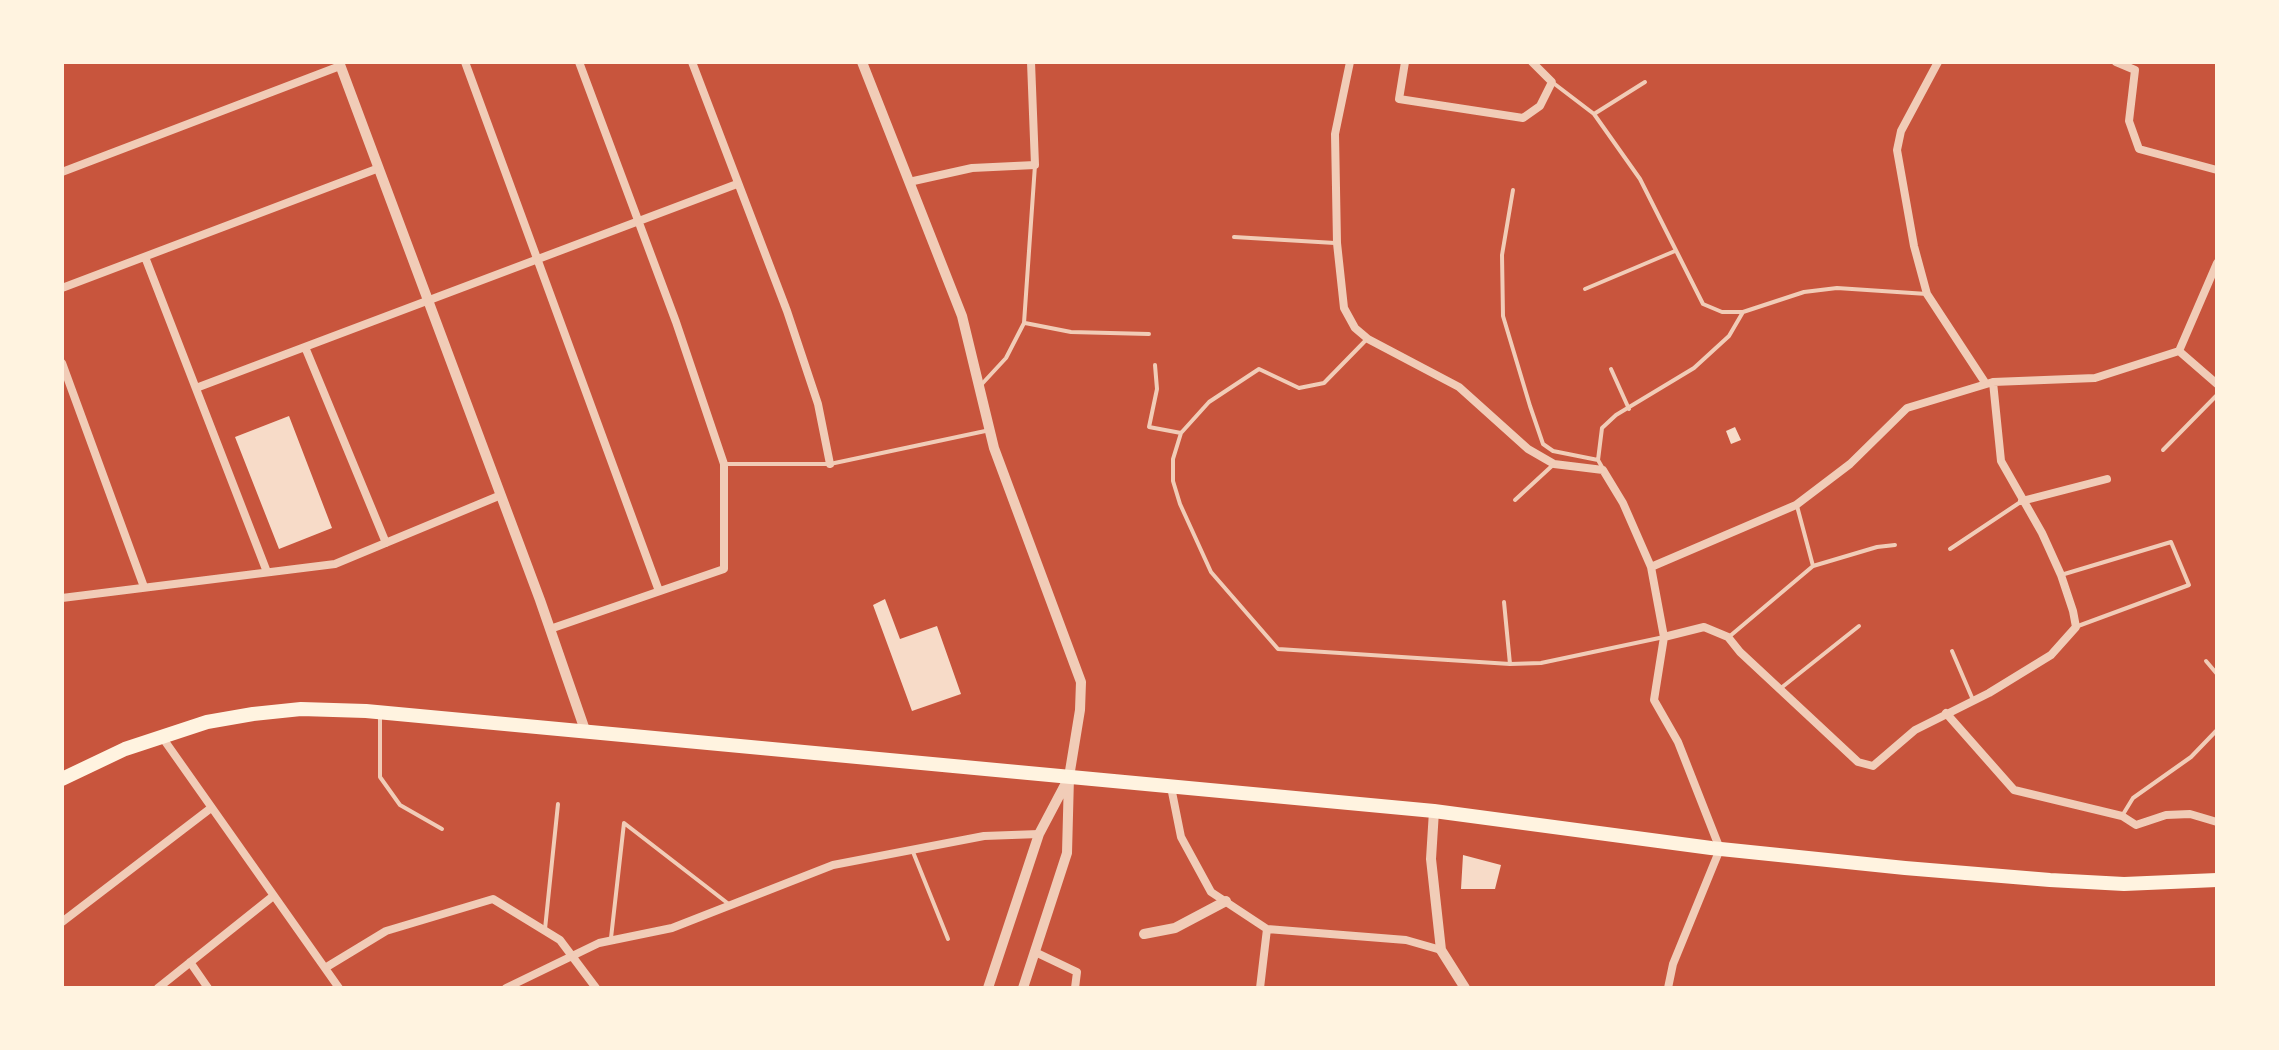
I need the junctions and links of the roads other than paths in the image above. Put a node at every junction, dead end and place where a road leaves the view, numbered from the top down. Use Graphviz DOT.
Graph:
graph roads {
  1 [pos="465,62"];
  2 [pos="579,62"];
  3 [pos="692,62"];
  4 [pos="862,62"];
  5 [pos="1031,62"];
  6 [pos="1350,62"];
  7 [pos="1405,62"];
  8 [pos="1532,62"];
  9 [pos="1938,62"];
  10 [pos="2116,62"];
  11 [pos="340,64"];
  12 [pos="1552,82"];
  13 [pos="1645,82"];
  14 [pos="1594,114"];
  15 [pos="1035,165"];
  16 [pos="379,168"];
  17 [pos="2217,170"];
  18 [pos="62,172"];
  19 [pos="909,182"];
  20 [pos="737,184"];
  21 [pos="1513,190"];
  22 [pos="637,221"];
  23 [pos="1234,237"];
  24 [pos="1337,243"];
  25 [pos="1675,251"];
  26 [pos="145,257"];
  27 [pos="539,259"];
  28 [pos="2217,263"];
  29 [pos="62,288"];
  30 [pos="1585,289"];
  31 [pos="1927,294"];
  32 [pos="428,300"];
  33 [pos="1743,312"];
  34 [pos="1024,323"];
  35 [pos="1149,334"];
  36 [pos="1368,339"];
  37 [pos="305,347"];
  38 [pos="2179,351"];
  39 [pos="62,363"];
  40 [pos="1155,365"];
  41 [pos="1611,369"];
  42 [pos="1990,383"];
  43 [pos="2217,384"];
  44 [pos="979,387"];
  45 [pos="196,388"];
  46 [pos="2217,395"];
  47 [pos="1629,409"];
  48 [pos="990,430"];
  49 [pos="1181,433"];
  50 [pos="2163,450"];
  51 [pos="1598,460"];
  52 [pos="724,464"];
  53 [pos="830,464"];
  54 [pos="1554,464"];
  55 [pos="1603,470"];
  56 [pos="2107,479"];
  57 [pos="501,495"];
  58 [pos="1515,500"];
  59 [pos="2022,501"];
  60 [pos="1796,505"];
  61 [pos="386,543"];
  62 [pos="1895,545"];
  63 [pos="1950,549"];
  64 [pos="1813,566"];
  65 [pos="1651,567"];
  66 [pos="267,572"];
  67 [pos="2061,575"];
  68 [pos="144,587"];
  69 [pos="659,591"];
  70 [pos="62,598"];
  71 [pos="1504,602"];
  72 [pos="1859,626"];
  73 [pos="2076,627"];
  74 [pos="550,629"];
  75 [pos="1664,637"];
  76 [pos="1728,637"];
  77 [pos="1952,651"];
  78 [pos="2206,661"];
  79 [pos="1510,664"];
  80 [pos="2217,674"];
  81 [pos="1779,689"];
  82 [pos="1973,700"];
  83 [pos="380,712"];
  84 [pos="1946,713"];
  85 [pos="2217,730"];
  86 [pos="586,733"];
  87 [pos="162,737"];
  88 [pos="1069,777"];
  89 [pos="62,779"];
  90 [pos="1171,787"];
  91 [pos="558,804"];
  92 [pos="211,808"];
  93 [pos="1434,811"];
  94 [pos="2122,816"];
  95 [pos="2217,822"];
  96 [pos="442,829"];
  97 [pos="1039,834"];
  98 [pos="912,849"];
  99 [pos="1720,849"];
  100 [pos="2217,880"];
  101 [pos="272,897"];
  102 [pos="1226,901"];
  103 [pos="730,905"];
  104 [pos="62,922"];
  105 [pos="1267,929"];
  106 [pos="545,931"];
  107 [pos="1144,934"];
  108 [pos="948,939"];
  109 [pos="611,941"];
  110 [pos="1441,950"];
  111 [pos="1035,952"];
  112 [pos="574,956"];
  113 [pos="190,962"];
  114 [pos="325,968"];
  115 [pos="1462,987"];
  116 [pos="158,988"];
  117 [pos="208,988"];
  118 [pos="339,988"];
  119 [pos="506,988"];
  120 [pos="596,988"];
  121 [pos="988,988"];
  122 [pos="1023,988"];
  123 [pos="1075,988"];
  124 [pos="1260,988"];
  125 [pos="1668,988"];
  1 -- 27 [label="street"];
  2 -- 22 [label="street"];
  3 -- 20 [label="street"];
  4 -- 19 [label="street"];
  5 -- 15 [label="street"];
  6 -- 24 [label="street"];
  7 -- 12 [label="street"];
  8 -- 12 [label="street"];
  9 -- 31 [label="street"];
  10 -- 17 [label="street"];
  11 -- 16 [label="street"];
  11 -- 18 [label="street"];
  12 -- 14 [label="lane"];
  13 -- 14 [label="lane"];
  14 -- 25 [label="lane"];
  15 -- 19 [label="street"];
  15 -- 34 [label="lane"];
  16 -- 26 [label="street"];
  16 -- 32 [label="street"];
  19 -- 44 [label="street"];
  20 -- 22 [label="street"];
  20 -- 53 [label="street"];
  21 -- 51 [label="lane"];
  22 -- 27 [label="street"];
  22 -- 52 [label="street"];
  23 -- 24 [label="lane"];
  24 -- 36 [label="street"];
  25 -- 30 [label="lane"];
  25 -- 33 [label="lane"];
  26 -- 29 [label="street"];
  26 -- 45 [label="street"];
  27 -- 32 [label="street"];
  27 -- 69 [label="street"];
  28 -- 38 [label="street"];
  31 -- 33 [label="lane"];
  31 -- 42 [label="street"];
  32 -- 37 [label="street"];
  32 -- 57 [label="street"];
  33 -- 47 [label="lane"];
  34 -- 35 [label="lane"];
  34 -- 44 [label="lane"];
  36 -- 49 [label="lane"];
  36 -- 54 [label="street"];
  37 -- 45 [label="street"];
  37 -- 61 [label="street"];
  38 -- 42 [label="street"];
  38 -- 43 [label="street"];
  39 -- 68 [label="street"];
  40 -- 49 [label="lane"];
  41 -- 47 [label="lane"];
  42 -- 59 [label="street"];
  42 -- 60 [label="street"];
  44 -- 48 [label="street"];
  45 -- 66 [label="street"];
  46 -- 50 [label="lane"];
  47 -- 51 [label="lane"];
  48 -- 53 [label="lane"];
  48 -- 88 [label="street"];
  49 -- 79 [label="lane"];
  51 -- 55 [label="lane"];
  52 -- 53 [label="lane"];
  52 -- 69 [label="street"];
  54 -- 55 [label="street"];
  54 -- 58 [label="lane"];
  55 -- 65 [label="street"];
  56 -- 59 [label="street"];
  57 -- 61 [label="street"];
  57 -- 74 [label="street"];
  59 -- 63 [label="lane"];
  59 -- 67 [label="street"];
  60 -- 64 [label="lane"];
  60 -- 65 [label="street"];
  61 -- 66 [label="street"];
  62 -- 64 [label="lane"];
  64 -- 76 [label="lane"];
  65 -- 75 [label="street"];
  66 -- 68 [label="street"];
  67 -- 73 [label="street"];
  67 -- 73 [label="lane"];
  68 -- 70 [label="street"];
  69 -- 74 [label="street"];
  71 -- 79 [label="lane"];
  72 -- 81 [label="lane"];
  73 -- 82 [label="street"];
  74 -- 86 [label="street"];
  75 -- 76 [label="street"];
  75 -- 79 [label="lane"];
  75 -- 99 [label="street"];
  76 -- 81 [label="street"];
  77 -- 82 [label="lane"];
  78 -- 80 [label="lane"];
  81 -- 84 [label="street"];
  82 -- 84 [label="street"];
  83 -- 86 [label="main road"];
  83 -- 87 [label="main road"];
  83 -- 96 [label="lane"];
  84 -- 94 [label="street"];
  85 -- 94 [label="lane"];
  86 -- 88 [label="main road"];
  87 -- 89 [label="main road"];
  87 -- 92 [label="street"];
  88 -- 90 [label="main road"];
  88 -- 97 [label="street"];
  88 -- 111 [label="street"];
  90 -- 93 [label="main road"];
  90 -- 102 [label="street"];
  91 -- 106 [label="lane"];
  92 -- 101 [label="street"];
  92 -- 104 [label="street"];
  93 -- 99 [label="main road"];
  93 -- 110 [label="street"];
  94 -- 95 [label="street"];
  97 -- 98 [label="street"];
  97 -- 121 [label="street"];
  98 -- 103 [label="street"];
  98 -- 108 [label="lane"];
  99 -- 100 [label="main road"];
  99 -- 125 [label="street"];
  101 -- 113 [label="street"];
  101 -- 114 [label="street"];
  102 -- 105 [label="street"];
  102 -- 107 [label="street"];
  103 -- 109 [label="street"];
  103 -- 109 [label="lane"];
  105 -- 110 [label="street"];
  105 -- 124 [label="street"];
  106 -- 112 [label="street"];
  106 -- 114 [label="street"];
  109 -- 112 [label="street"];
  110 -- 115 [label="street"];
  111 -- 122 [label="street"];
  111 -- 123 [label="street"];
  112 -- 119 [label="street"];
  112 -- 120 [label="street"];
  113 -- 116 [label="street"];
  113 -- 117 [label="street"];
  114 -- 118 [label="street"];
}
